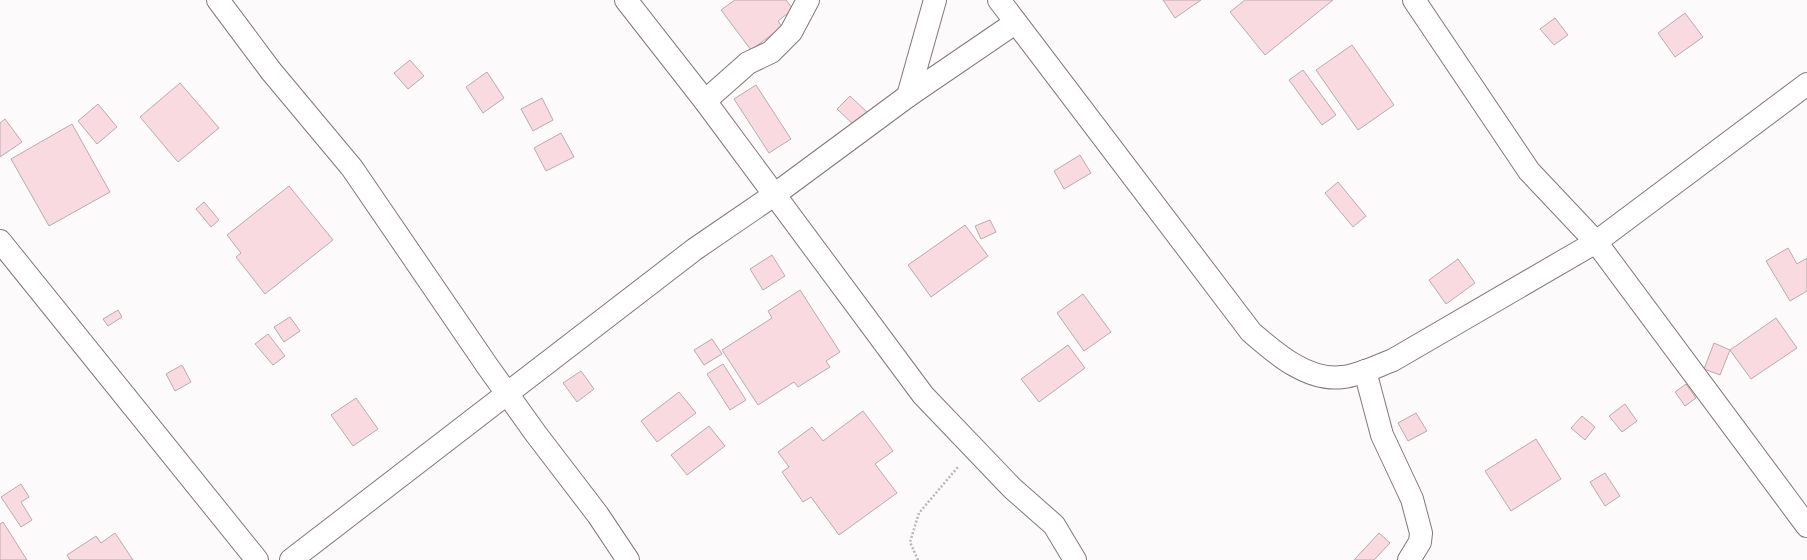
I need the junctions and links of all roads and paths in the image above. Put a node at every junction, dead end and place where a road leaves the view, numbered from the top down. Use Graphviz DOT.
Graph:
graph roads {
  1 [pos="218,0"];
  2 [pos="626,0"];
  3 [pos="808,0"];
  4 [pos="935,0"];
  5 [pos="999,0"];
  6 [pos="1414,0"];
  7 [pos="1015,23"];
  8 [pos="1807,84"];
  9 [pos="908,96"];
  10 [pos="705,101"];
  11 [pos="774,195"];
  12 [pos="0,241"];
  13 [pos="1596,242"];
  14 [pos="1365,371"];
  15 [pos="508,393"];
  16 [pos="973,448"];
  17 [pos="1807,526"];
  18 [pos="257,560"];
  19 [pos="291,560"];
  20 [pos="628,560"];
  21 [pos="918,560"];
  22 [pos="1075,560"];
  23 [pos="1409,560"];
  1 -- 15 [label="street"];
  2 -- 10 [label="street"];
  3 -- 10 [label="street"];
  4 -- 9 [label="street"];
  5 -- 7 [label="street"];
  6 -- 13 [label="street"];
  7 -- 9 [label="street"];
  7 -- 14 [label="street"];
  8 -- 13 [label="street"];
  9 -- 11 [label="street"];
  10 -- 11 [label="street"];
  11 -- 15 [label="street"];
  11 -- 16 [label="street"];
  12 -- 18 [label="street"];
  13 -- 14 [label="street"];
  13 -- 17 [label="street"];
  14 -- 23 [label="street"];
  15 -- 19 [label="street"];
  15 -- 20 [label="street"];
  16 -- 21 [label="path"];
  16 -- 22 [label="street"];
}
